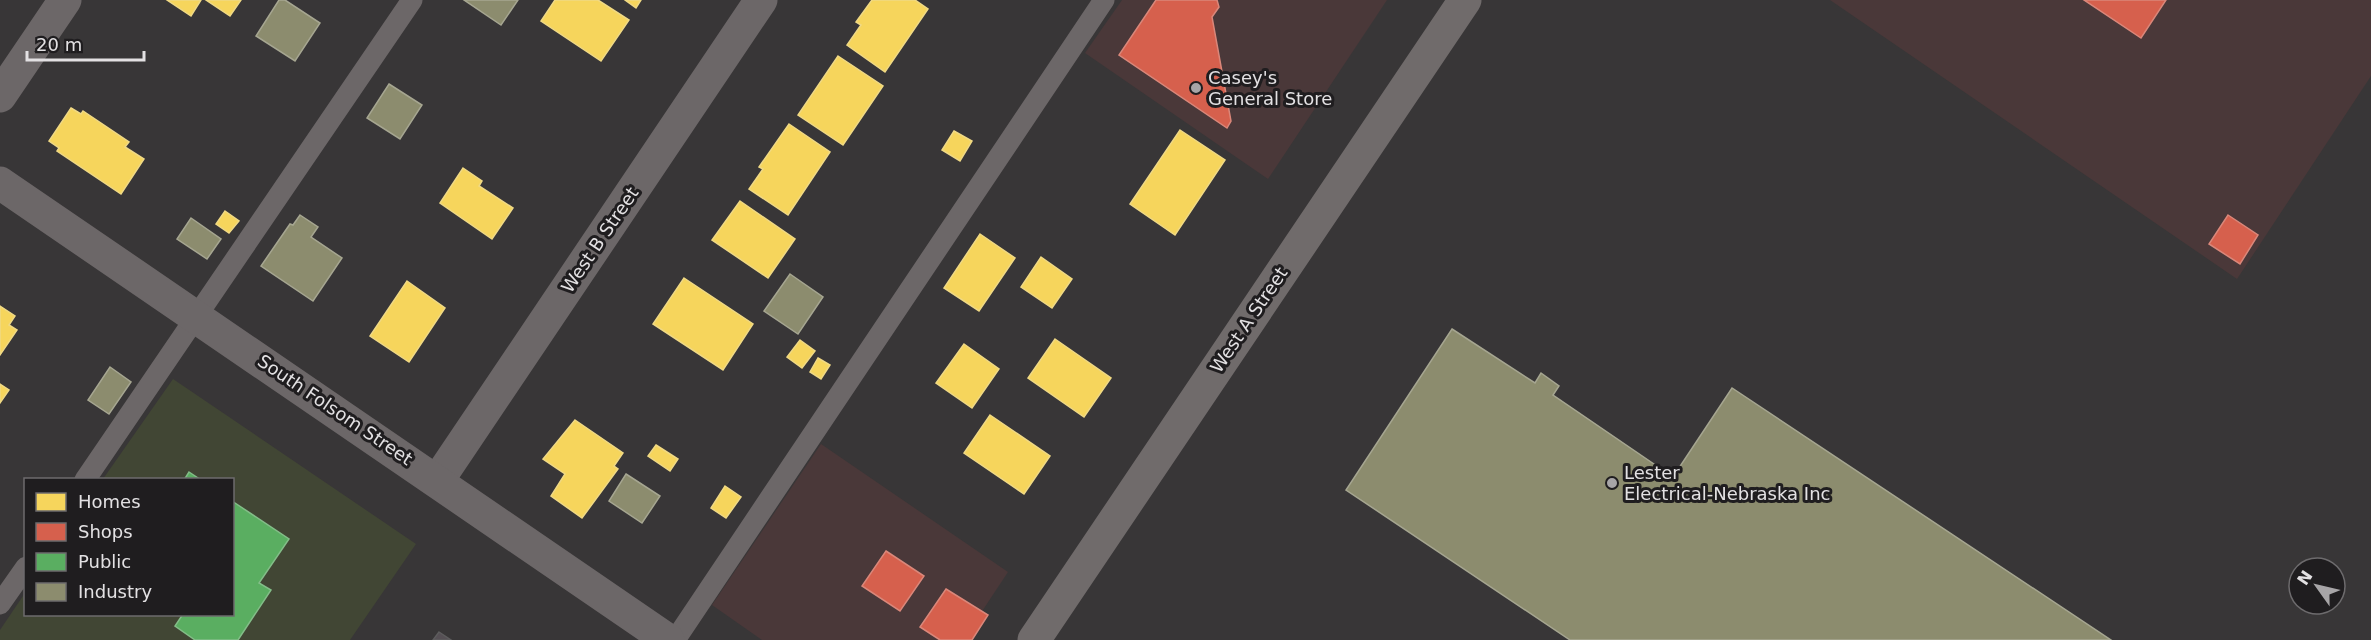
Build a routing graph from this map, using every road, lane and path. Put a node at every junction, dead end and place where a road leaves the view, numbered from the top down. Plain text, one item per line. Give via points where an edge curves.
1 (65, 0) edge
2 (412, 0) edge
3 (761, 0) edge
4 (1104, 0) edge
5 (1465, 0) edge
6 (0, 96) edge
7 (0, 183) edge
8 (197, 317) junction
9 (86, 478) edge
10 (438, 480) junction
11 (24, 570) edge
12 (0, 604) edge
13 (668, 640) edge
14 (675, 640) edge
15 (1034, 640) edge

1 - 6 street
2 - 8 lane
3 - 10 street, West B Street
4 - 14 lane
5 - 15 main road, West A Street
7 - 8 street, South Folsom Street
8 - 9 lane
8 - 10 street, South Folsom Street
10 - 13 street, South Folsom Street
11 - 12 lane

